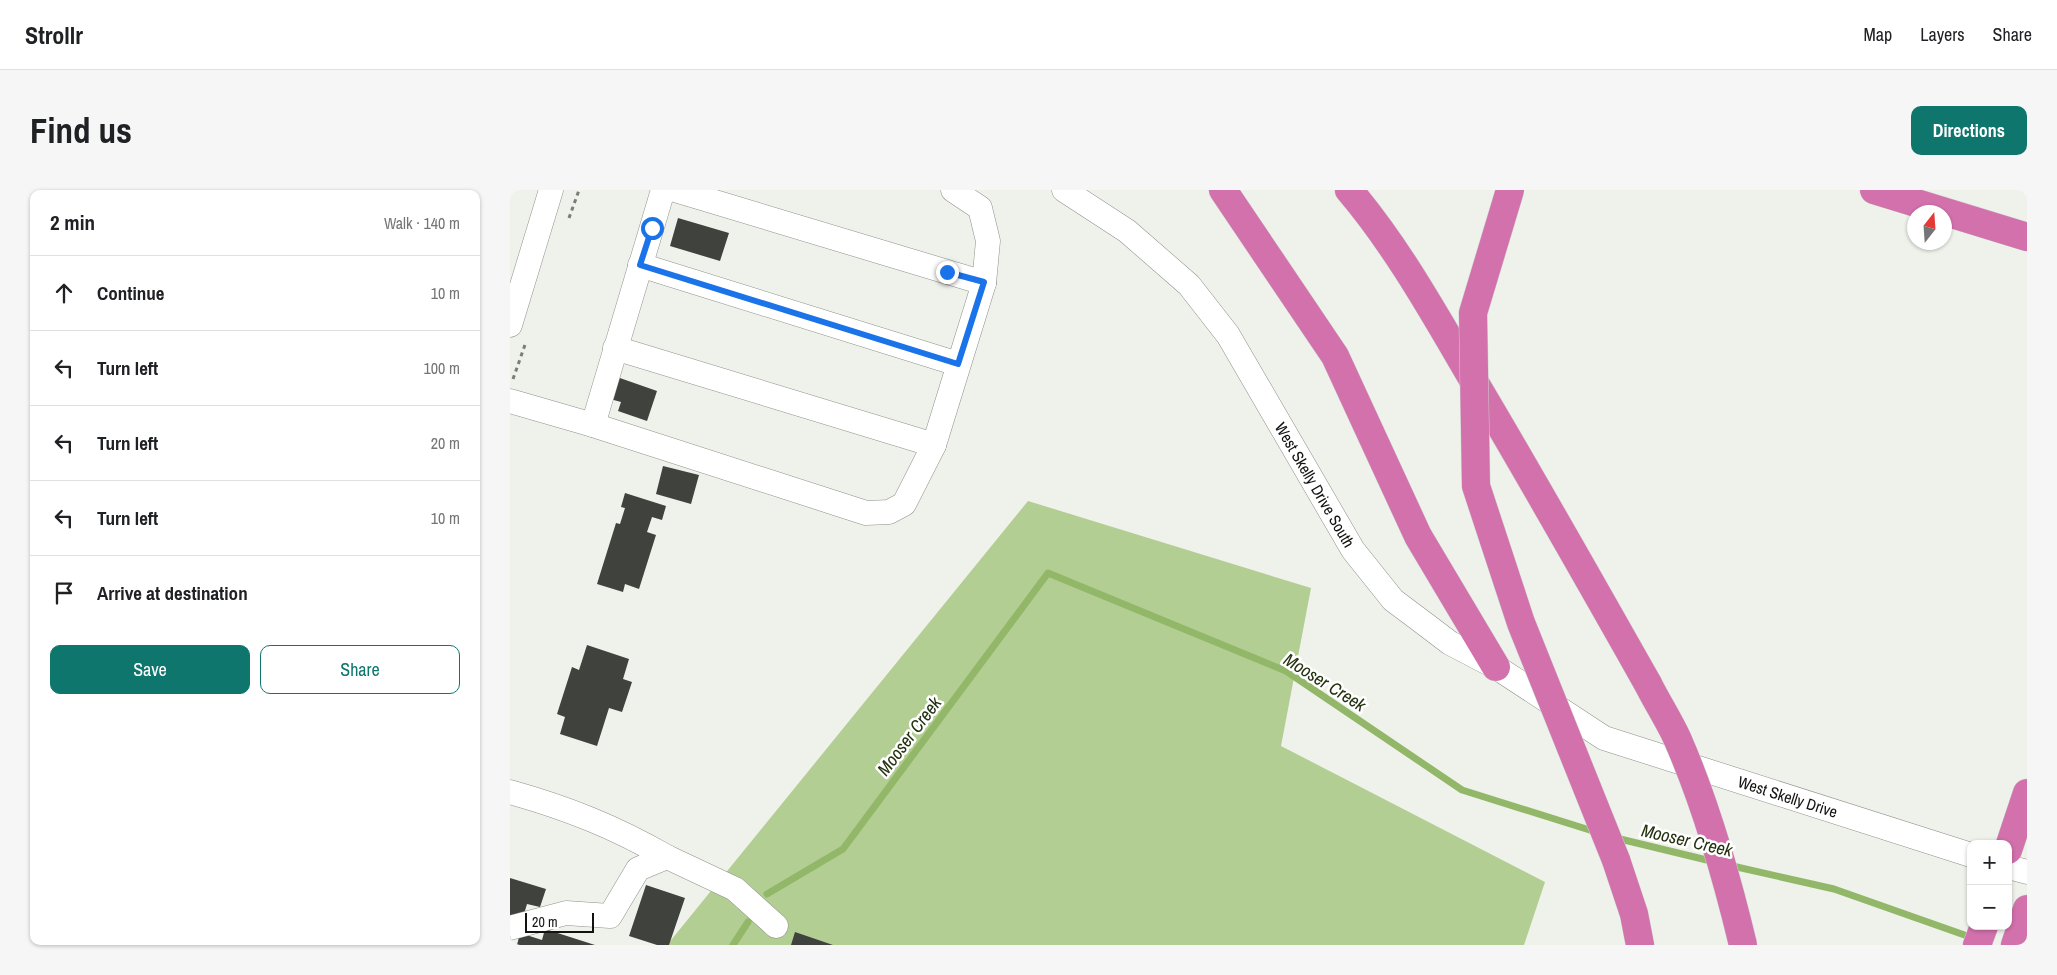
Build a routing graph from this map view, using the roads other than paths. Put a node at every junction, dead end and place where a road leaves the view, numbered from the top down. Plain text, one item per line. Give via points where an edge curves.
1 (551, 190) edge
2 (663, 190) edge
3 (675, 190) edge
4 (953, 190) edge
5 (1064, 190) edge
6 (1350, 190) edge
7 (1510, 190) edge
8 (1874, 190) edge
9 (1229, 198) edge
10 (2027, 238) edge
11 (640, 265) junction
12 (984, 282) junction
13 (510, 325) edge
14 (615, 348) junction
15 (958, 364) junction
16 (510, 401) edge
17 (592, 424) junction
18 (934, 445) junction
19 (1496, 667) junction
20 (1604, 738) joint
21 (510, 792) edge
22 (2027, 793) edge
23 (2011, 840) edge
24 (1967, 854) edge
25 (667, 856) junction
26 (2012, 867) edge
27 (2027, 872) edge
28 (2027, 909) edge
29 (776, 926) dead end
30 (510, 928) edge
31 (1983, 930) edge
32 (1640, 945) edge
33 (1742, 945) edge
34 (1978, 945) edge
35 (2015, 945) edge

1 - 13 street
2 - 11 street
3 - 12 street
4 - 12 street via 980,208 988,240
5 - 19 street, West Skelly Drive South via 1127,231 1188,285 1228,335 1353,550 1393,600 1450,643
6 - 33 highway, bridge via 1409,270 1563,532 1676,736 1705,808
7 - 32 highway, bridge via 1473,313 1476,486 1521,623 1616,860 1634,914
8 - 10 highway
9 - 19 highway via 1334,356 1418,536
11 - 14 street
11 - 15 street
12 - 15 street
14 - 17 street
14 - 18 street
15 - 18 street
16 - 17 street
17 - 18 street via 866,513 889,512 904,504
19 - 20 street, West Skelly Drive South
20 - 24 street, West Skelly Drive
21 - 25 street via 570,810 630,835
22 - 23 highway
25 - 29 street via 735,889
25 - 30 street via 638,869 610,916 566,913
26 - 27 street
28 - 35 highway
31 - 34 highway

